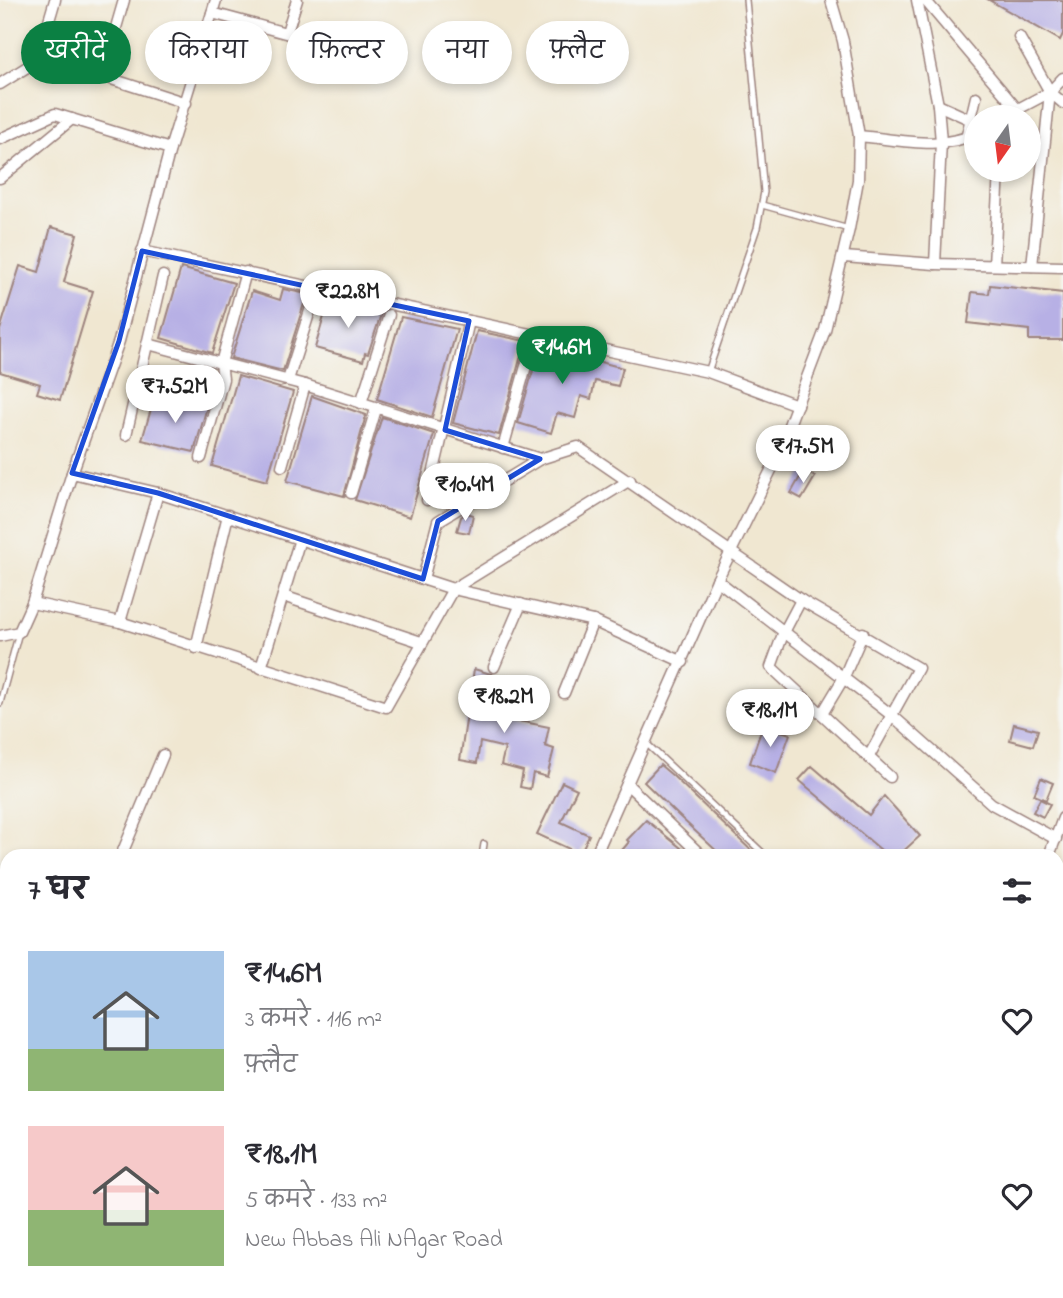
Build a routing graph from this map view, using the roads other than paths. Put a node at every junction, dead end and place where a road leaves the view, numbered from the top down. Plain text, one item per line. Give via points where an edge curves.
1 (55, 0) edge
2 (124, 0) edge
3 (216, 0) edge
4 (297, 0) edge
5 (746, 0) edge
6 (831, 0) edge
7 (917, 0) edge
8 (925, 0) edge
9 (212, 13) junction
10 (49, 21) edge
11 (118, 21) edge
12 (290, 21) edge
13 (286, 32) edge
14 (1019, 37) dead end
15 (21, 69) edge
16 (1063, 78) edge
17 (0, 83) edge
18 (127, 84) edge
19 (1050, 92) junction
20 (976, 97) dead end
21 (186, 103) junction
22 (1063, 103) edge
23 (938, 105) junction
24 (974, 105) edge
25 (1014, 105) edge
26 (1025, 105) edge
27 (964, 116) edge
28 (72, 118) junction
29 (859, 136) junction
30 (0, 139) edge
31 (964, 139) edge
32 (941, 142) junction
33 (170, 149) junction
34 (0, 178) edge
35 (998, 182) edge
36 (762, 205) junction
37 (849, 229) junction
38 (142, 251) junction
39 (844, 257) junction
40 (935, 264) junction
41 (994, 265) junction
42 (1032, 266) junction
43 (1063, 267) edge
44 (246, 272) junction
45 (163, 276) dead end
46 (314, 298) dead end
47 (389, 315) dead end
48 (469, 321) junction
49 (535, 334) junction
50 (148, 344) junction
51 (221, 363) junction
52 (708, 372) junction
53 (288, 380) junction
54 (305, 385) junction
55 (361, 403) junction
56 (797, 405) junction
57 (376, 409) junction
58 (445, 430) junction
59 (126, 435) dead end
60 (503, 448) junction
61 (201, 458) dead end
62 (540, 459) junction
63 (282, 466) dead end
64 (72, 473) junction
65 (630, 480) junction
66 (158, 493) junction
67 (351, 493) dead end
68 (427, 500) dead end
69 (228, 515) junction
70 (300, 539) junction
71 (731, 552) junction
72 (423, 579) junction
73 (717, 580) junction
74 (453, 589) junction
75 (283, 596) junction
76 (802, 600) junction
77 (32, 603) junction
78 (521, 604) junction
79 (593, 621) junction
80 (120, 622) junction
81 (19, 632) junction
82 (863, 633) junction
83 (783, 634) junction
84 (3, 636) edge
85 (421, 642) junction
86 (196, 648) junction
87 (682, 662) junction
88 (494, 667) dead end
89 (261, 668) junction
90 (843, 679) junction
91 (565, 694) dead end
92 (0, 703) edge
93 (822, 714) junction
94 (894, 717) junction
95 (645, 742) junction
96 (163, 755) dead end
97 (869, 756) junction
98 (890, 777) dead end
99 (627, 784) junction
100 (1063, 818) edge
101 (1059, 835) edge
102 (484, 844) dead end
103 (693, 847) edge
104 (124, 849) edge
105 (483, 849) edge
106 (598, 849) edge
107 (759, 849) edge

1 - 10 street
2 - 11 street
3 - 9 street
4 - 12 street
5 - 36 lane
6 - 29 street
7 - 23 street
8 - 25 street
9 - 13 street
9 - 21 street
14 - 19 street
15 - 17 street
16 - 19 street
18 - 21 street
19 - 22 street
19 - 26 street
19 - 42 street
20 - 24 street
21 - 33 street
23 - 27 street
23 - 32 street
28 - 30 street via 55,114
28 - 33 street
28 - 34 street
29 - 32 street
29 - 37 street via 858,180
31 - 32 street
32 - 40 street
33 - 38 street
35 - 41 street
36 - 37 lane
36 - 52 lane
37 - 39 street
38 - 44 street
38 - 64 street via 119,341
39 - 40 street
39 - 56 street via 825,330
40 - 41 street
41 - 42 street
42 - 43 street
44 - 48 street
44 - 51 street
45 - 50 street
46 - 53 street
47 - 55 street
48 - 49 street
48 - 58 street
49 - 52 street
49 - 60 street
50 - 51 street
50 - 59 street
51 - 53 street
51 - 61 street via 223,379
52 - 56 street
53 - 54 street
54 - 55 street
54 - 63 street
55 - 57 street
56 - 71 street
57 - 58 street
57 - 67 street
58 - 60 street
58 - 68 street
60 - 62 street
62 - 65 street via 578,447
62 - 72 street via 438,521
64 - 66 street
64 - 77 street
65 - 71 street
65 - 74 street
66 - 69 street
66 - 80 street
69 - 70 street
69 - 86 street
70 - 72 street
70 - 75 street
71 - 73 street
71 - 76 street
72 - 74 street
73 - 83 street
73 - 87 street
74 - 78 street
74 - 85 street
75 - 85 street
75 - 89 street
76 - 82 street
76 - 83 street
77 - 80 street
77 - 81 street
78 - 79 street
78 - 88 street
79 - 87 street
79 - 91 street
80 - 86 street
81 - 84 street
81 - 92 lane
82 - 90 street
82 - 94 street via 918,668
83 - 90 street
83 - 93 street via 771,667
85 - 89 street via 386,707
86 - 89 street
87 - 95 street
90 - 93 street
90 - 94 street
93 - 97 street
94 - 97 street
94 - 101 street via 992,804
95 - 99 street
95 - 107 lane
96 - 104 street
97 - 98 street
99 - 103 street
99 - 106 street
100 - 101 street
102 - 105 lane

